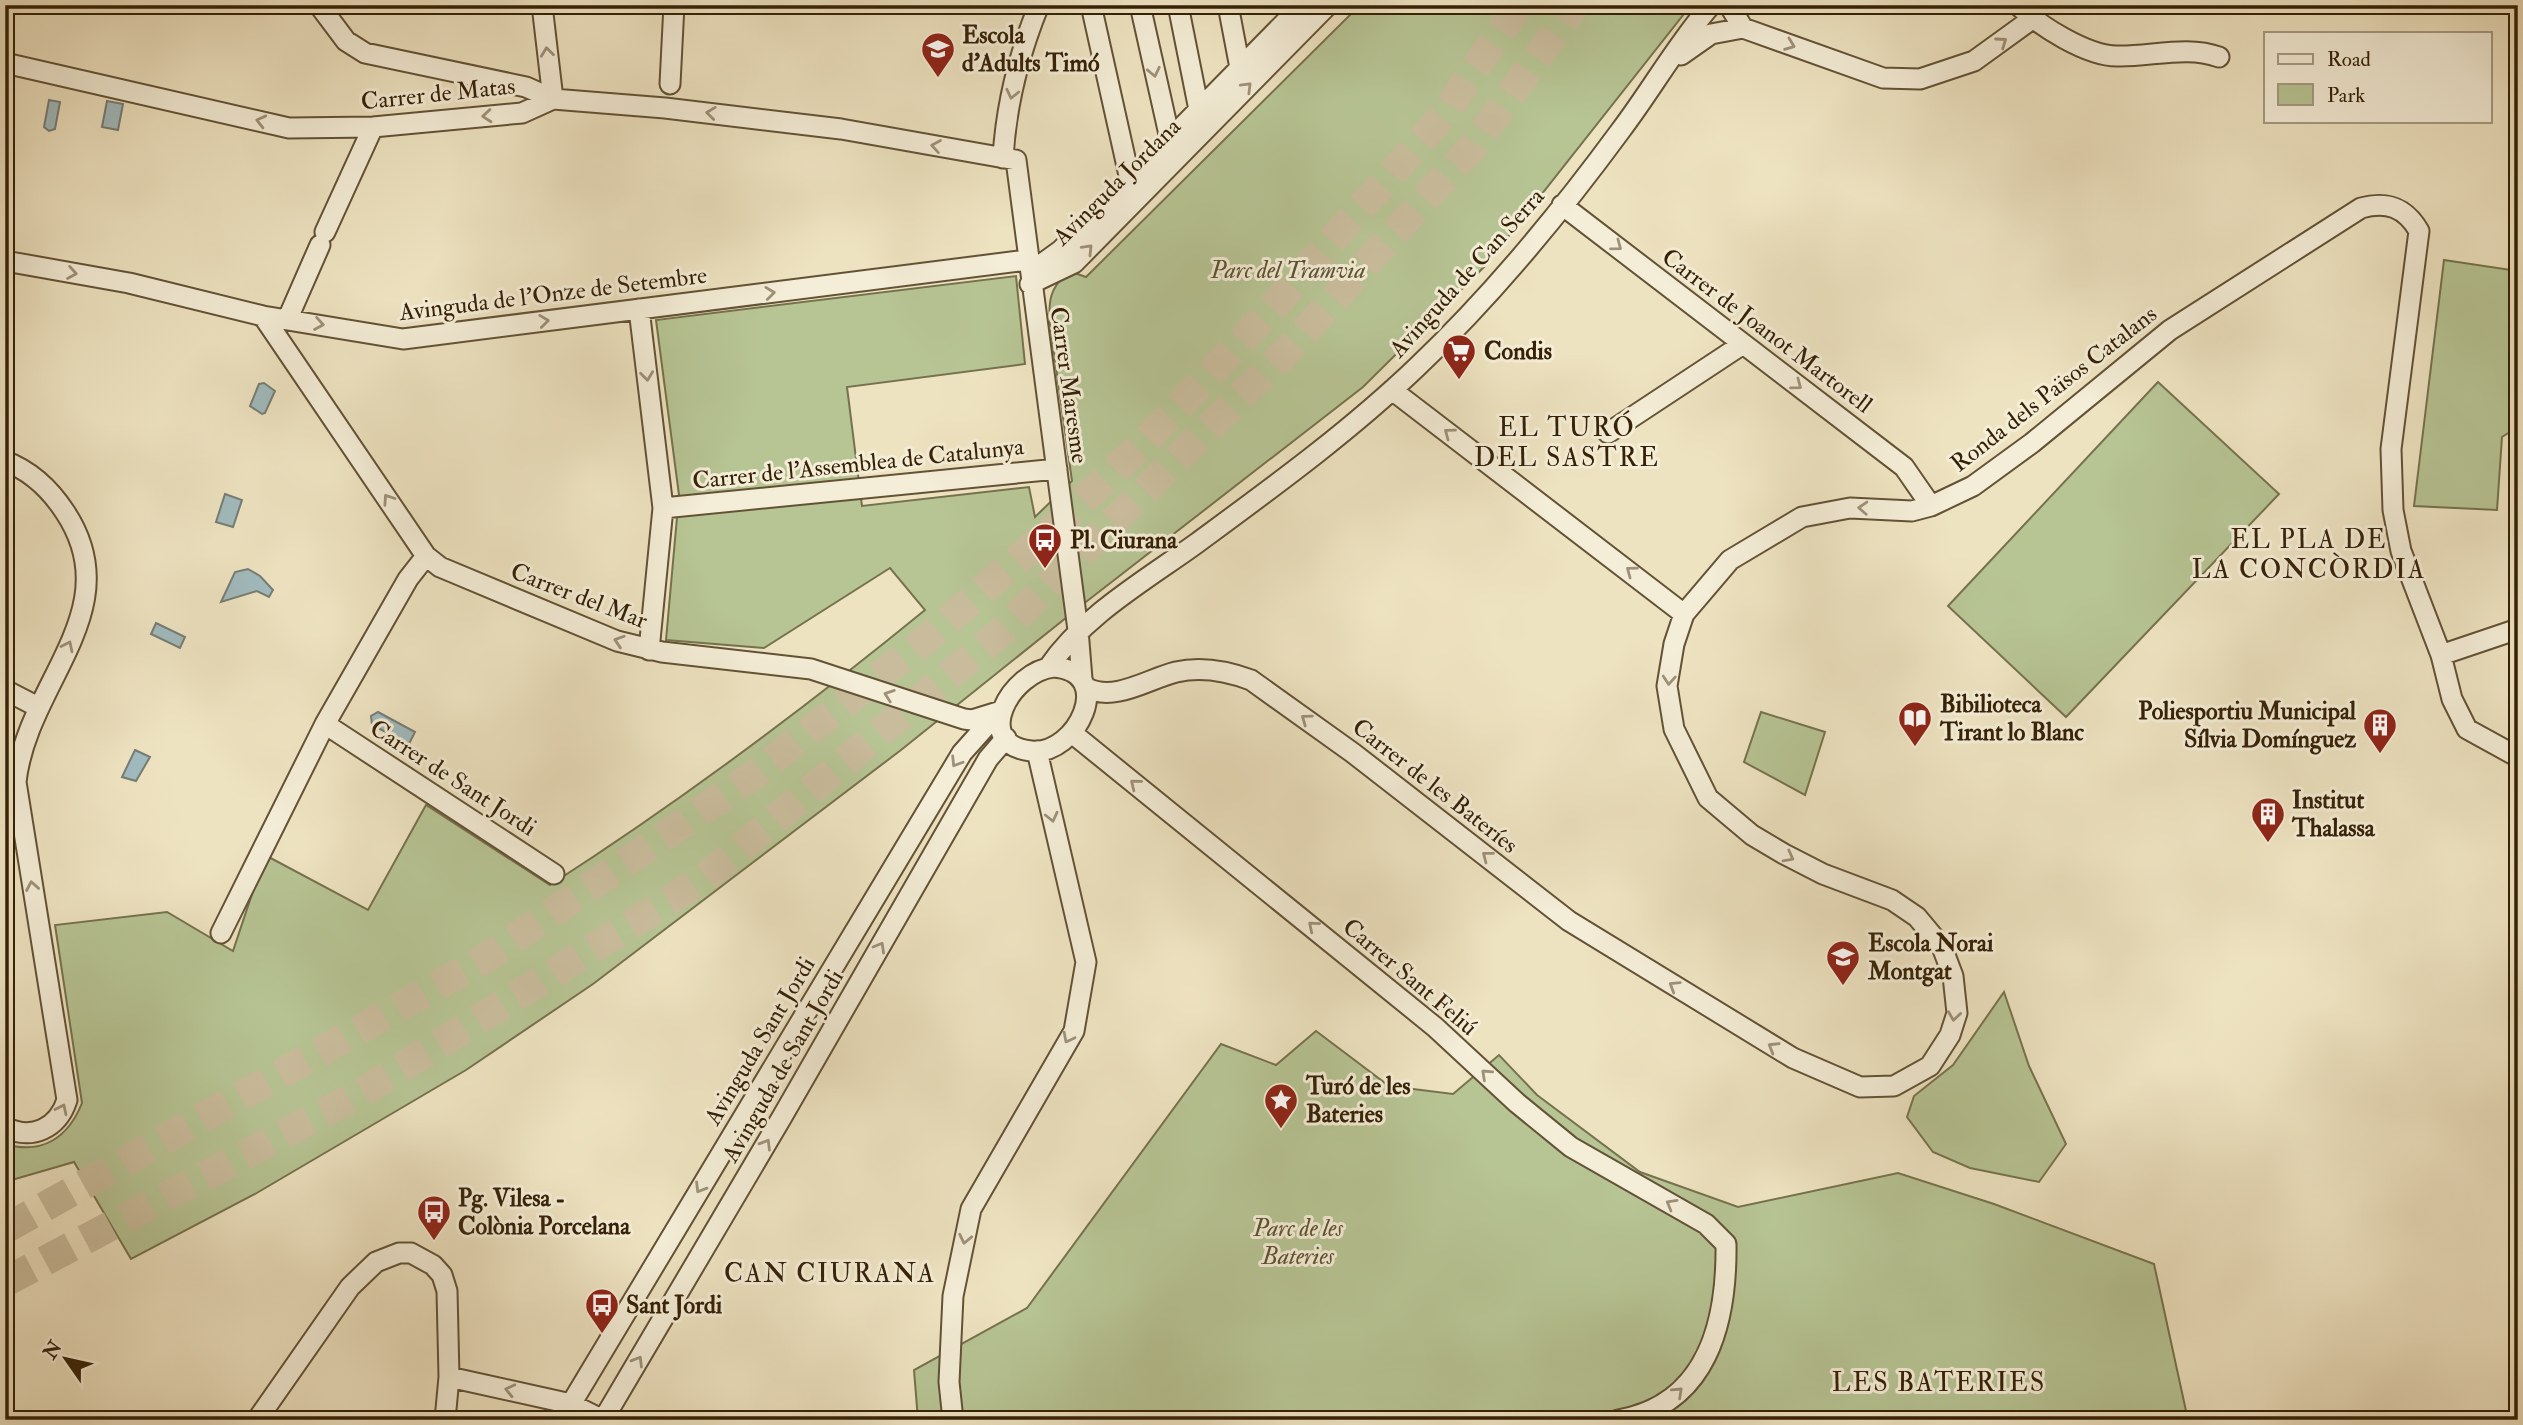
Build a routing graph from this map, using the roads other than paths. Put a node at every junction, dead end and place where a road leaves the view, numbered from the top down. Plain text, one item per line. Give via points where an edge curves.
1 (319, 5) edge
2 (541, 5) edge
3 (674, 5) edge
4 (1038, 5) edge
5 (1091, 5) edge
6 (1140, 5) edge
7 (1178, 5) edge
8 (1228, 5) edge
9 (1302, 5) edge
10 (1328, 5) edge
11 (1711, 5) edge
12 (1729, 5) edge
13 (2025, 12) edge
14 (1282, 14) edge
15 (1743, 28) junction
16 (2218, 57) dead end
17 (5, 63) edge
18 (1240, 68) junction
19 (1664, 70) junction
20 (670, 84) dead end
21 (553, 99) junction
22 (1199, 110) junction
23 (373, 127) junction
24 (1170, 139) junction
25 (1003, 158) junction
26 (1130, 180) junction
27 (1562, 205) junction
28 (1027, 260) junction
29 (5, 261) edge
30 (1030, 284) junction
31 (639, 309) junction
32 (263, 316) junction
33 (288, 318) junction
34 (1743, 344) junction
35 (1392, 390) junction
36 (1608, 433) dead end
37 (5, 461) edge
38 (1057, 469) junction
39 (1931, 506) junction
40 (663, 508) junction
41 (426, 556) junction
42 (1684, 614) junction
43 (2518, 629) edge
44 (1078, 630) junction
45 (649, 650) junction
46 (2441, 654) junction
47 (1048, 668) junction
48 (1084, 684) junction
49 (5, 690) edge
50 (38, 707) junction
51 (1001, 711) junction
52 (325, 724) junction
53 (1072, 733) junction
54 (1006, 738) junction
55 (1037, 751) junction
56 (2518, 757) edge
57 (554, 874) dead end
58 (221, 933) dead end
59 (1732, 1021) joint
60 (5, 1127) edge
61 (449, 1377) junction
62 (571, 1404) junction
63 (257, 1420) edge
64 (444, 1420) edge
65 (603, 1420) edge
66 (953, 1420) edge
67 (1618, 1420) edge

1 - 21 street via 346,41 365,53 526,87
21 -> 2 street
3 - 20 street
4 -> 25 street via 1023,43 1005,125
5 - 26 street
6 -> 24 street
7 - 22 street
8 - 18 street
9 - 14 street, Avinguda Jordana
30 -> 10 street, Avinguda Jordana via 1074,263
11 - 19 street, Avinguda de Can Serra
12 - 15 street
15 -> 13 street via 1883,78 1920,79 1973,61
13 - 16 street via 2063,38 2114,56 2204,51
14 - 18 street, Avinguda Jordana
15 - 19 street via 1711,34
23 -> 17 street, Carrer de Matas via 289,128
18 - 22 street, Avinguda Jordana
19 - 27 street, Avinguda de Can Serra
21 -> 23 street, Carrer de Matas via 522,113
25 -> 21 street, Carrer de Matas via 841,129
22 - 24 street, Avinguda Jordana
23 - 33 street
24 - 26 street, Avinguda Jordana
25 - 28 street, Carrer Maresme via 1016,160
26 - 30 street, Avinguda Jordana via 1043,263
27 -> 34 street, Carrer de Joanot Martorell
27 - 35 street, Avinguda de Can Serra via 1466,318
28 - 30 street, Carrer Maresme
31 -> 28 street, Avinguda de l'Onze de Setembre
29 -> 32 street, Avinguda de l'Onze de Setembre via 129,283
30 - 38 street, Carrer Maresme
33 -> 31 street, Avinguda de l'Onze de Setembre via 403,339
31 -> 40 street
32 - 33 street, Avinguda de l'Onze de Setembre
41 -> 32 street, Carrer del Mar
34 - 36 street
34 -> 39 street, Carrer de Joanot Martorell via 1905,467
42 -> 35 street
35 - 44 street, Avinguda de Can Serra via 1269,490
50 -> 37 street via 84,615 89,577 81,536 52,492
38 - 40 street, Carrer de l'Assemblea de Catalunya
38 - 44 street, Carrer Maresme
39 -> 42 street, Ronda dels Països Catalans via 1912,511 1850,508 1802,517 1730,560
39 - 46 street, Ronda dels Països Catalans via 1973,486 2022,451 2170,330 2361,208 2388,205 2411,218 2419,231 2391,449 2393,510 2402,551
40 - 45 street
45 -> 41 street, Carrer del Mar via 440,567
41 - 52 street via 408,579
42 -> 59 street, Ronda dels Països Catalans via 1667,686 1674,729 1708,798 1752,835 1784,854 1892,900 1917,917 1942,947 1953,976 1956,1013 1950,1035 1930,1066 1894,1086 1860,1087 1793,1058
43 - 46 street
44 - 47 street
44 - 48 street, Carrer Maresme
51 -> 45 street, Carrer del Mar via 964,719 811,669
46 - 56 street via 2452,699 2467,729
47 - 48 street via 1068,670
47 - 51 street via 1021,683
48 - 53 street via 1084,712
59 -> 48 street, Carrer de les Bateríes via 1569,922 1373,768 1251,680 1232,673 1192,670 1106,694
49 - 50 street
60 -> 50 street via 29,1133 46,1128 60,1116 67,1100 16,782 21,749
51 - 54 street via 999,722
51 -> 62 street, Avinguda Sant Jordi via 962,753
52 - 57 street, Carrer de Sant Jordi
52 - 58 street
53 - 55 street
67 -> 53 street, Carrer Sant Feliú via 1642,1416 1681,1394 1715,1341 1726,1282 1726,1244 1706,1224 1571,1147 1435,1027
54 - 55 street
65 -> 54 street, Avinguda de Sant Jordi via 988,760
55 -> 66 street via 1086,962 1074,1031 971,1209 953,1296 949,1382
62 -> 61 street
61 - 63 street via 447,1291 442,1275 422,1257 399,1253 376,1262 351,1287
61 - 64 street
62 - 65 street

